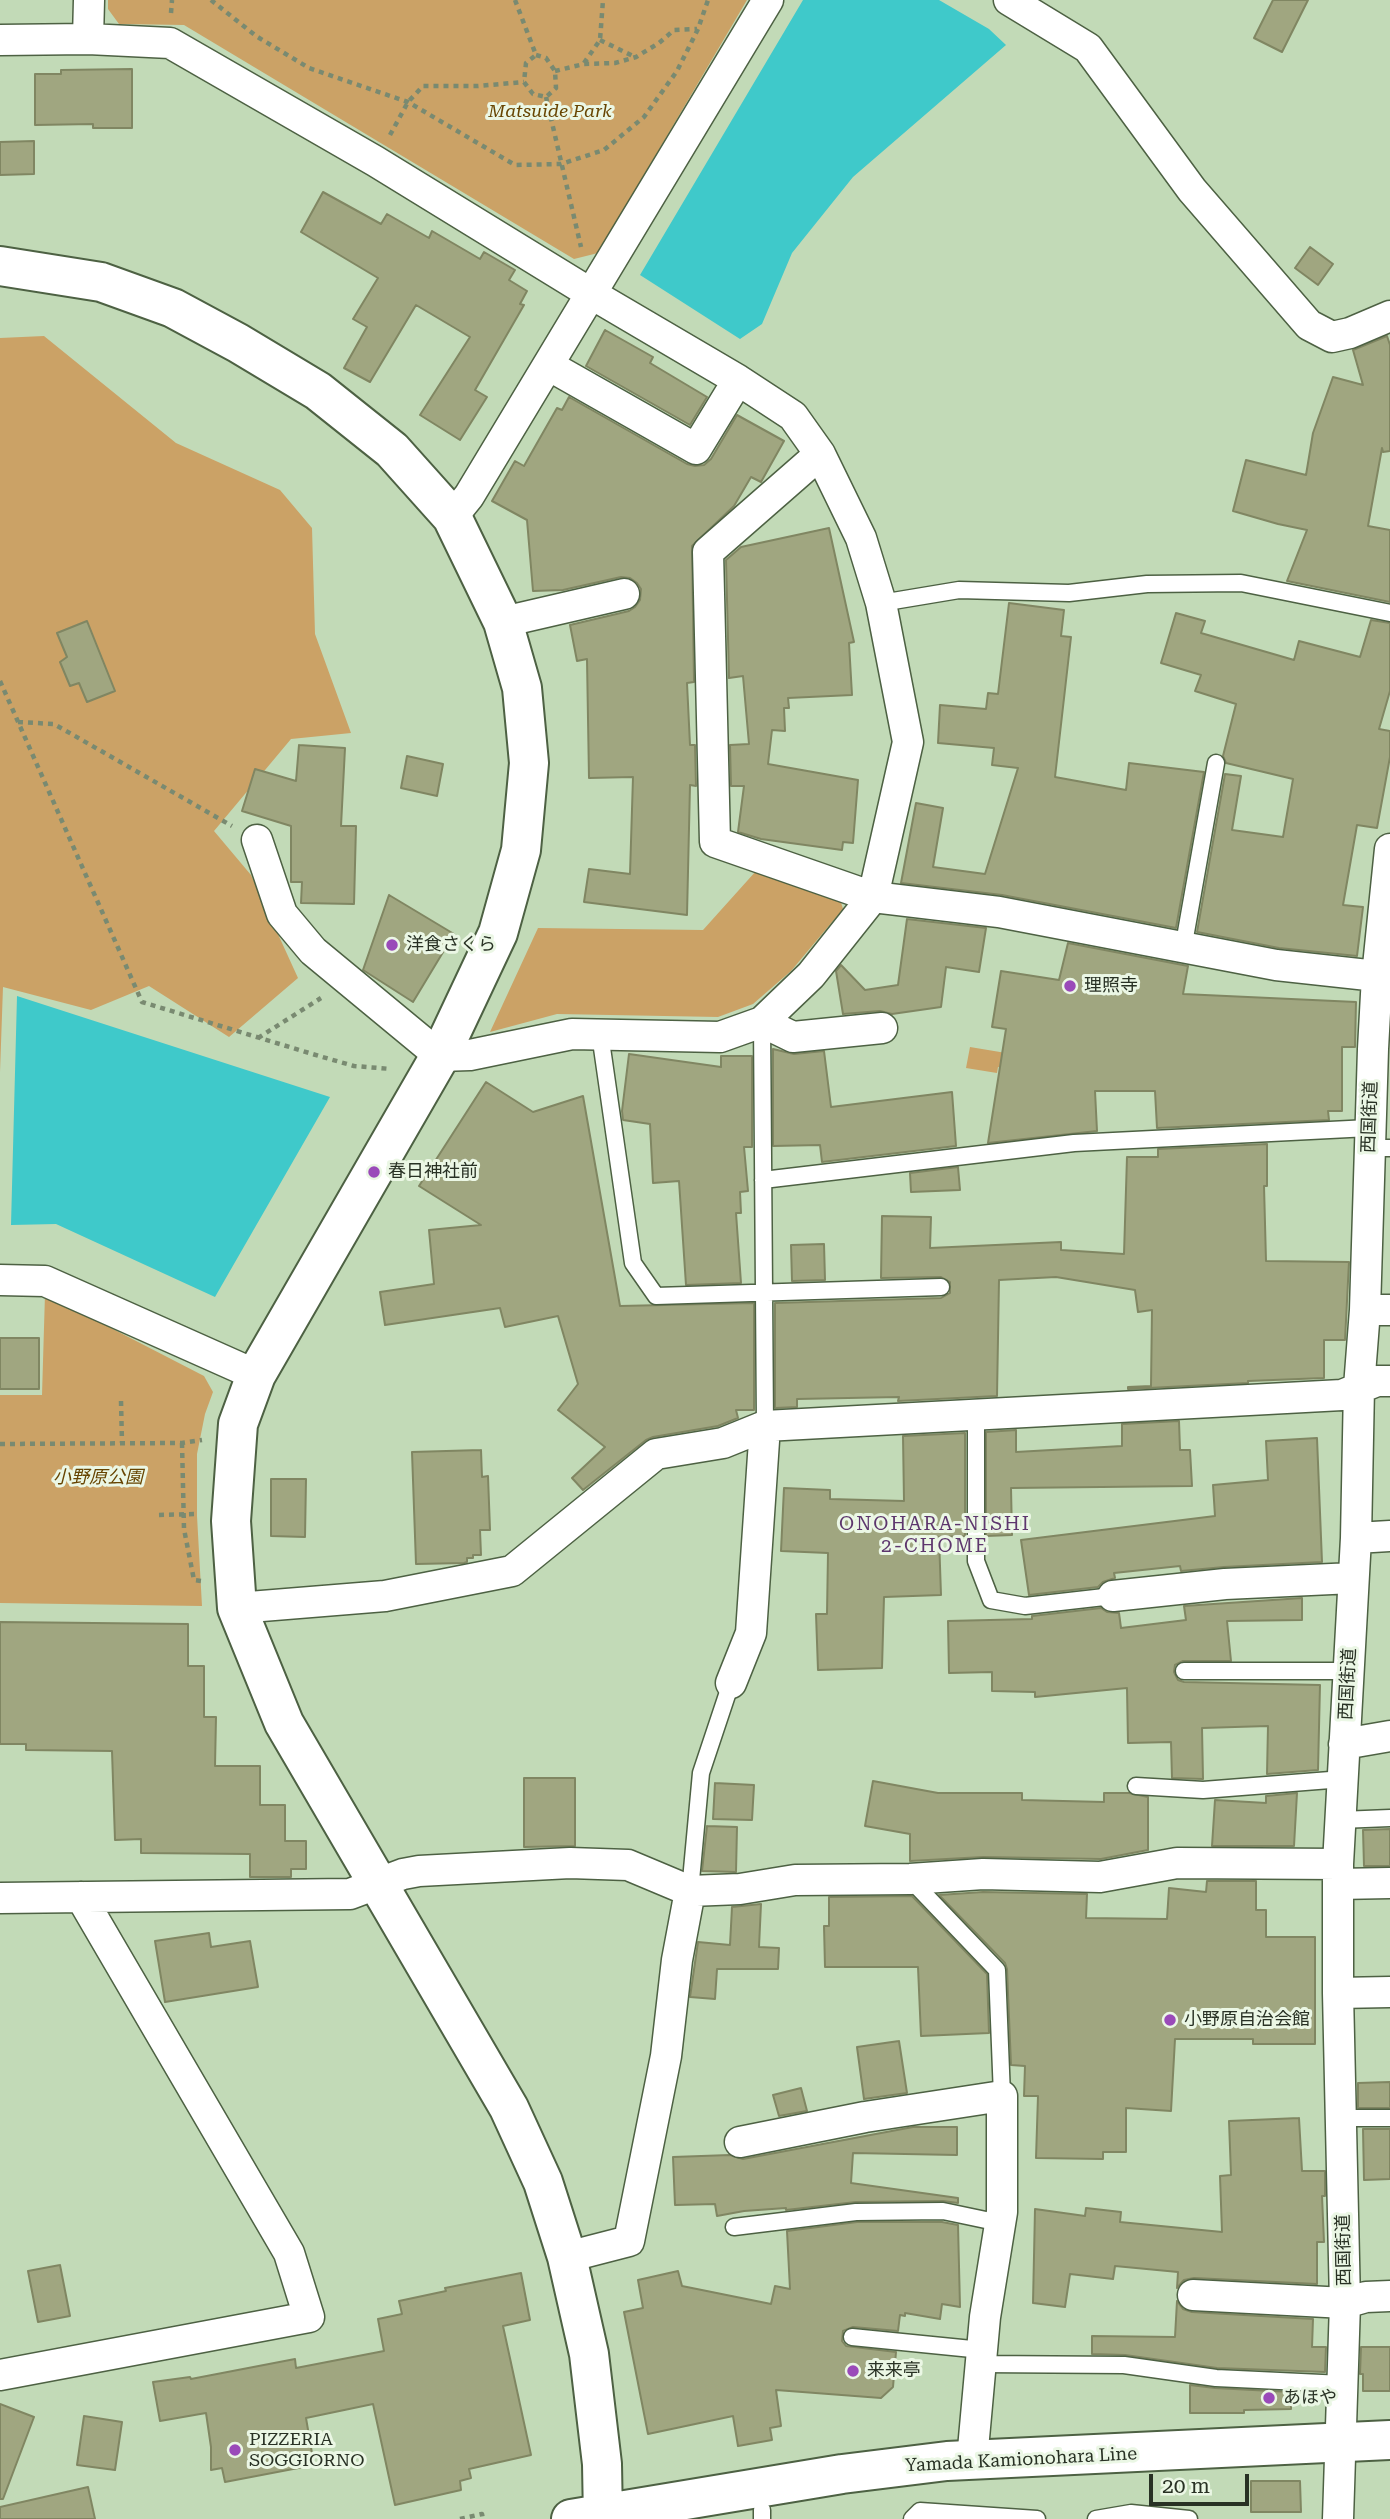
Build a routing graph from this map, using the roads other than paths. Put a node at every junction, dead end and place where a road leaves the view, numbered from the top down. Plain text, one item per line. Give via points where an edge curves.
1 (89, 0) edge
2 (768, 0) edge
3 (1009, 0) edge
4 (0, 40) edge
5 (88, 40) junction
6 (0, 266) edge
7 (590, 293) junction
8 (1390, 316) edge
9 (548, 365) junction
10 (738, 380) junction
11 (820, 454) junction
12 (452, 517) junction
13 (624, 594) dead end
14 (881, 603) junction
15 (1390, 613) edge
16 (503, 622) junction
17 (1216, 763) dead end
18 (257, 840) road end
19 (1390, 849) edge
20 (873, 897) junction
21 (1183, 949) junction
22 (1377, 976) junction
23 (762, 1022) junction
24 (882, 1028) dead end
25 (600, 1034) junction
26 (1382, 1050) edge
27 (440, 1056) junction
28 (1376, 1141) edge
29 (763, 1180) junction
30 (0, 1280) edge
31 (941, 1287) dead end
32 (764, 1291) junction
33 (1378, 1310) edge
34 (256, 1375) junction
35 (1390, 1381) edge
36 (1359, 1387) junction
37 (976, 1415) junction
38 (765, 1426) junction
39 (1390, 1536) edge
40 (1356, 1538) junction
41 (1353, 1578) junction
42 (1113, 1597) joint
43 (237, 1608) junction
44 (1184, 1671) dead end
45 (1348, 1671) junction
46 (731, 1683) joint
47 (1390, 1736) edge
48 (1344, 1744) junction
49 (1343, 1779) junction
50 (1136, 1786) dead end
51 (1390, 1818) edge
52 (1340, 1820) junction
53 (1338, 1874) junction
54 (910, 1879) junction
55 (378, 1883) junction
56 (1390, 1883) edge
57 (690, 1891) junction
58 (81, 1897) junction
59 (0, 1898) edge
60 (1390, 1992) edge
61 (1338, 1993) junction
62 (1002, 2096) junction
63 (1390, 2118) edge
64 (1340, 2119) junction
65 (740, 2142) dead end
66 (1000, 2223) junction
67 (734, 2227) dead end
68 (567, 2257) junction
69 (1193, 2295) dead end
70 (1390, 2296) edge
71 (1345, 2303) junction
72 (852, 2337) dead end
73 (982, 2357) junction
74 (0, 2375) edge
75 (1343, 2384) junction
76 (1390, 2440) edge
77 (1340, 2441) junction
78 (972, 2460) junction
79 (592, 2517) edge
80 (912, 2519) edge
81 (1037, 2519) edge
82 (1096, 2519) edge
83 (1189, 2519) edge
84 (1338, 2519) edge

1 - 5 street
2 - 7 street
3 - 8 street via 1088,48 1192,190 1309,325 1332,337
4 - 5 street
5 - 7 street via 170,43 376,161
6 - 12 street via 101,282 173,308 238,343 318,391 392,450
7 - 9 street
7 - 10 street
9 - 10 street via 696,449
9 - 12 street
10 - 11 street via 793,416
11 - 14 street via 861,538
11 - 20 street via 708,552 715,842
12 - 16 street
13 - 16 street
14 - 15 lane via 959,590 1069,593 1147,584 1241,583
14 - 20 street via 908,742
16 - 27 street via 522,688 529,763 521,850 498,933
17 - 21 lane
18 - 27 street via 282,914 313,951
19 - 22 street, 西国街道
20 - 21 street via 999,912
20 - 23 street via 811,975
21 - 22 street
22 - 26 street, 西国街道
23 - 24 street via 793,1037
23 - 25 street via 720,1037
23 - 29 lane
25 - 27 street via 572,1034 470,1055
25 - 32 lane via 633,1263 656,1296
26 - 28 street, 西国街道
27 - 34 street
28 - 29 lane via 1074,1143
28 - 33 street, 西国街道
29 - 32 lane
30 - 34 street via 45,1281
31 - 32 lane
32 - 38 lane
33 - 36 street, 西国街道
34 - 43 street via 239,1424 231,1521
35 - 36 street
36 - 37 street via 1342,1395
36 - 40 street, 西国街道
37 - 38 street
37 - 42 lane via 976,1561 991,1600 1025,1606
38 - 43 street via 723,1443 656,1454 512,1571 385,1597
38 - 46 street via 751,1633
39 - 40 street
40 - 41 street, 西国街道
41 - 42 street via 1225,1584
41 - 45 street, 西国街道
43 - 55 street via 284,1723
44 - 45 lane
45 - 48 street, 西国街道
46 - 57 lane via 701,1773
47 - 48 street
48 - 49 street, 西国街道
49 - 50 lane via 1203,1790
49 - 52 street, 西国街道
51 - 52 lane
52 - 53 street, 西国街道
53 - 54 street via 1177,1863 1100,1877 983,1874
53 - 56 street
53 - 61 street, 西国街道
54 - 57 street via 795,1880
54 - 62 lane via 997,1970
55 - 57 street via 419,1871 570,1863 628,1866
55 - 58 street via 350,1894
55 - 68 street via 509,2108 543,2182
57 - 68 street via 666,2056 629,2241
58 - 59 street
58 - 74 street via 289,2253 309,2317
60 - 61 street
61 - 64 street, 西国街道
62 - 65 street
62 - 66 street
63 - 64 lane
64 - 71 street, 西国街道
66 - 67 lane via 943,2211 856,2212
66 - 73 street
68 - 79 street via 589,2354 601,2464
69 - 71 street
70 - 71 street
71 - 75 street, 西国街道
72 - 73 lane
73 - 75 lane
73 - 78 street
75 - 77 street, 西国街道
76 - 77 street, Yamada Kamionohara Line
77 - 78 street, Yamada Kamionohara Line
77 - 84 street, 西国街道
78 - 79 street, Yamada Kamionohara Line via 842,2474
80 - 81 lane via 920,2511
82 - 83 lane via 1131,2513

